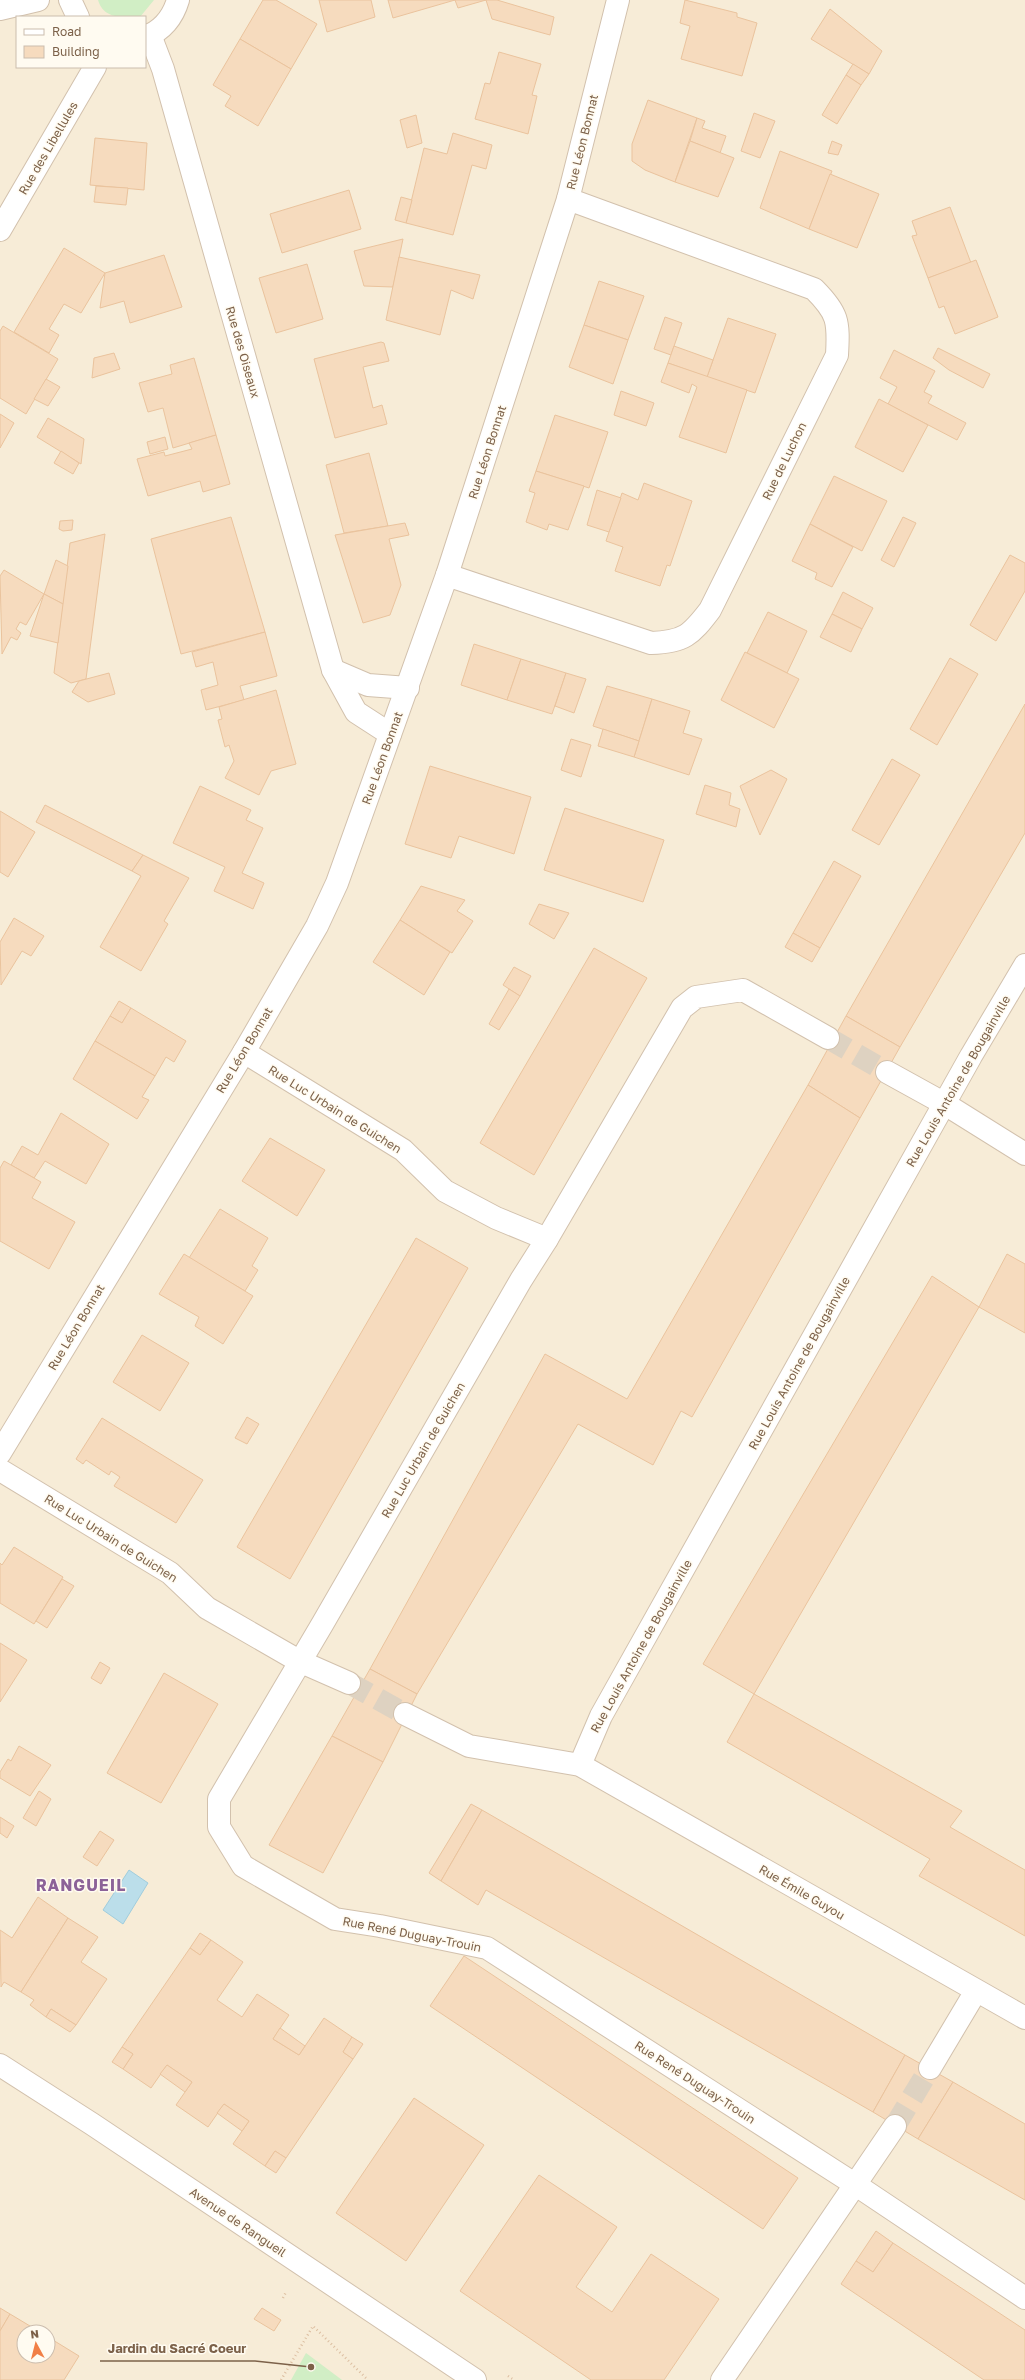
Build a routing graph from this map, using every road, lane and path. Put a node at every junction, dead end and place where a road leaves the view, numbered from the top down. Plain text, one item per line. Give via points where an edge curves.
1 (38, 0) edge
2 (70, 0) edge
3 (178, 0) edge
4 (618, 0) edge
5 (0, 9) edge
6 (78, 16) edge
7 (148, 36) edge
8 (94, 68) edge
9 (568, 199) junction
10 (0, 230) edge
11 (447, 575) junction
12 (333, 670) junction
13 (408, 688) junction
14 (390, 734) junction
15 (1025, 965) edge
16 (828, 1038) tunnel mouth
17 (244, 1052) junction
18 (888, 1072) tunnel mouth
19 (945, 1104) junction
20 (1025, 1154) edge
21 (547, 1239) junction
22 (0, 1453) edge
23 (0, 1470) edge
24 (299, 1661) junction
25 (349, 1683) tunnel mouth
26 (405, 1714) tunnel mouth
27 (580, 1765) junction
28 (976, 1991) junction
29 (1025, 2018) edge
30 (0, 2065) edge
31 (930, 2068) tunnel mouth
32 (895, 2126) tunnel mouth
33 (856, 2186) junction
34 (1025, 2298) edge
35 (281, 2380) edge
36 (368, 2380) edge
37 (475, 2380) edge
38 (722, 2380) edge

1 - 5 street
2 - 6 street
3 - 7 street via 168,21
4 - 9 street, Rue Léon Bonnat
7 - 12 street, Rue des Oiseaux via 163,69
8 - 10 street, Rue des Libellules
9 - 11 street, Rue Léon Bonnat
9 - 11 street, Rue de Luchon via 814,288 832,306 838,330 837,355 710,610 694,631 672,642 651,643
11 - 13 street, Rue Léon Bonnat
12 - 13 street via 368,685
12 - 14 street, Rue des Oiseaux via 356,712
13 - 14 street, Rue Léon Bonnat
14 - 17 street, Rue Léon Bonnat via 337,884 317,926
15 - 19 street, Rue Louis Antoine de Bougainville
16 - 21 street, Rue Luc Urbain de Guichen via 743,990 696,997 682,1008
17 - 21 street, Rue Luc Urbain de Guichen via 403,1150 445,1191 496,1218
17 - 22 street, Rue Léon Bonnat
18 - 19 street
19 - 20 street
19 - 27 street, Rue Louis Antoine de Bougainville via 601,1716
21 - 24 street, Rue Luc Urbain de Guichen via 520,1280 327,1617
23 - 24 street, Rue Luc Urbain de Guichen via 170,1573 207,1608
24 - 25 street, Rue Luc Urbain de Guichen
24 - 33 street, Rue René Duguay-Trouin via 219,1799 220,1827 243,1866 335,1920 380,1926 487,1948
26 - 27 street via 469,1746
27 - 28 street, Rue Émile Guyou
28 - 29 street, Rue Émile Guyou
28 - 31 street
30 - 37 street, Avenue de Rangueil
32 - 33 street
33 - 34 street, Rue René Duguay-Trouin
33 - 38 street
35 - 36 path via 312,2326

